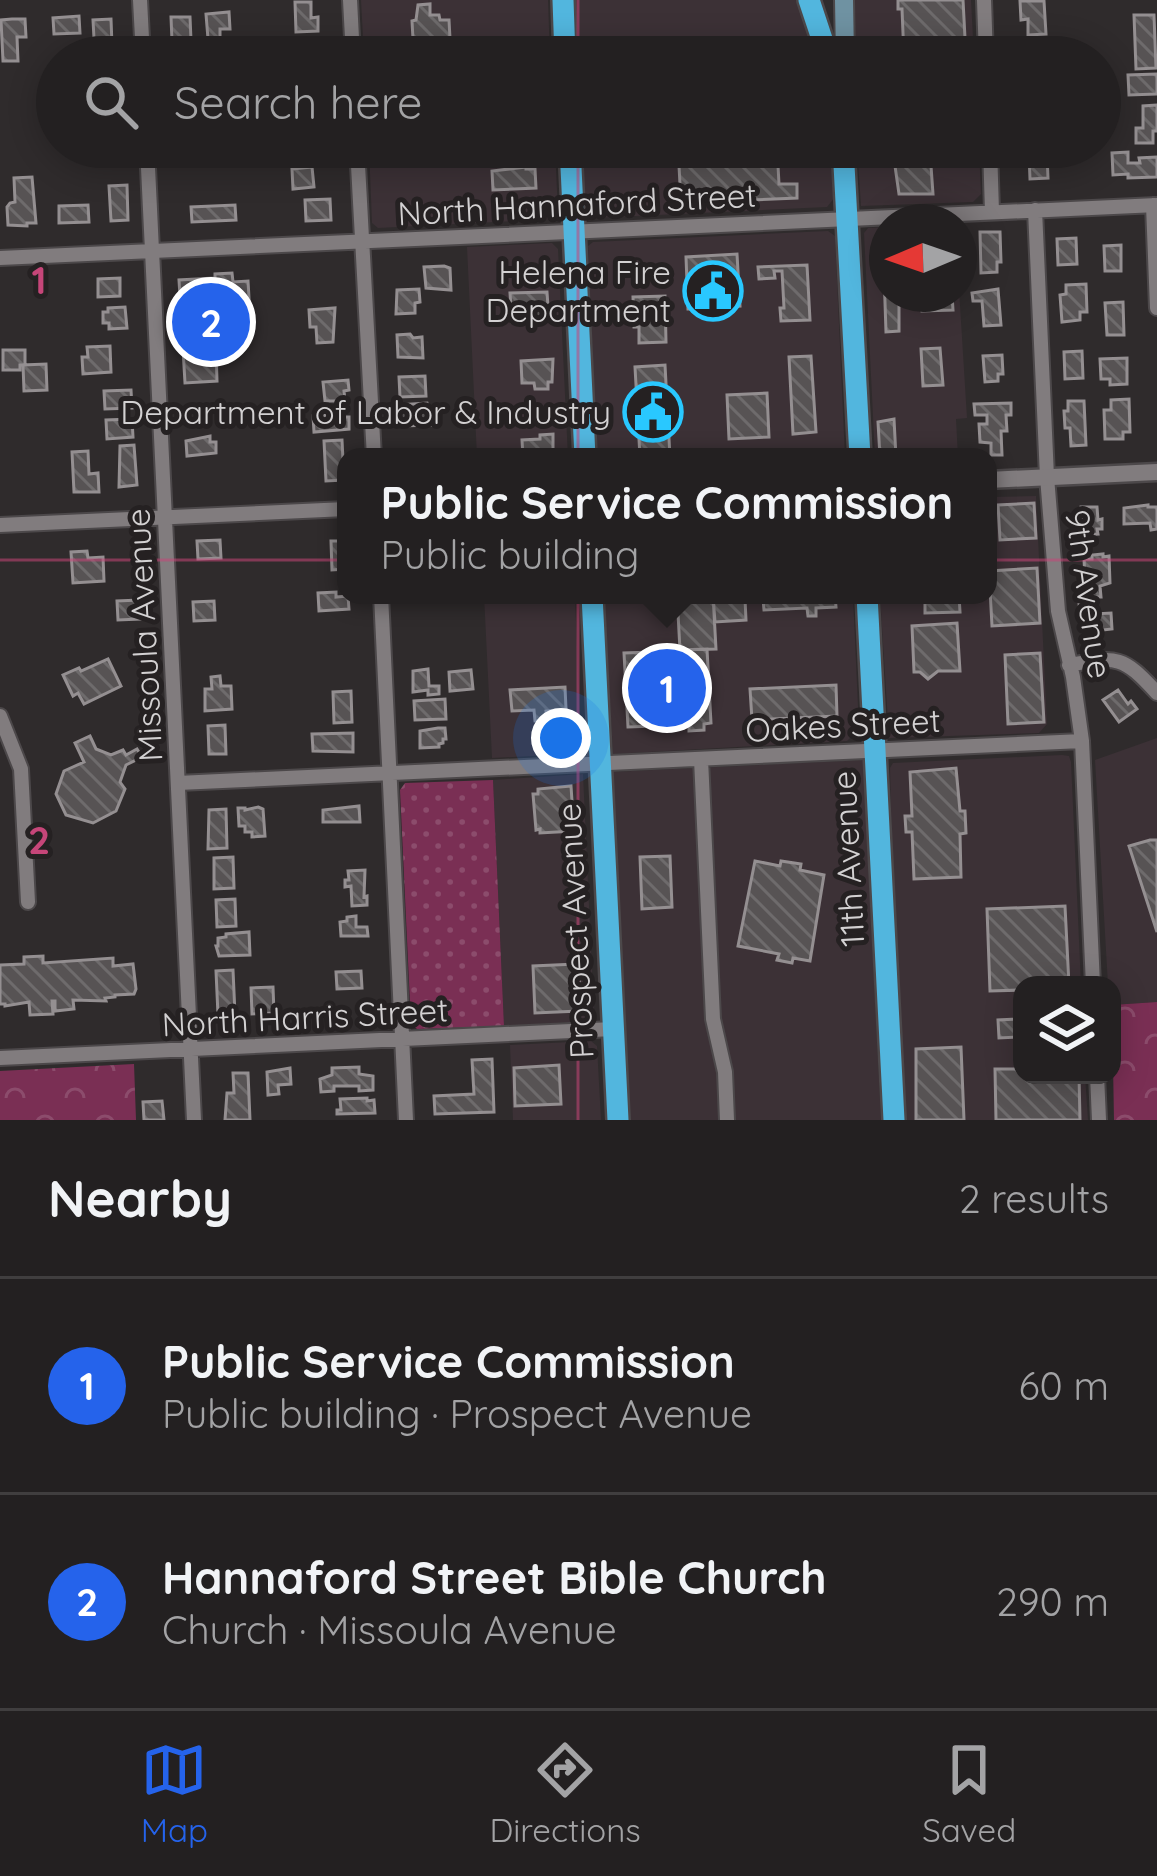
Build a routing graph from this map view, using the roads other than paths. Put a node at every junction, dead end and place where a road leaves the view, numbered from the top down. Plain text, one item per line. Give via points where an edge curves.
1 (140, 0) edge
2 (350, 0) edge
3 (562, 0) edge
4 (809, 0) edge
5 (844, 0) edge
6 (984, 0) edge
7 (142, 36) edge
8 (352, 36) edge
9 (564, 36) edge
10 (821, 36) edge
11 (845, 36) edge
12 (985, 36) edge
13 (148, 168) edge
14 (358, 168) edge
15 (571, 168) edge
16 (845, 168) edge
17 (991, 168) edge
18 (1155, 205) edge
19 (1035, 210) junction
20 (992, 212) junction
21 (848, 219) junction
22 (574, 232) junction
23 (362, 242) junction
24 (152, 251) junction
25 (0, 258) edge
26 (1157, 308) edge
27 (373, 448) edge
28 (585, 448) edge
29 (860, 448) edge
30 (1157, 472) edge
31 (1047, 477) junction
32 (997, 480) edge
33 (337, 508) edge
34 (166, 517) junction
35 (0, 525) edge
36 (381, 604) edge
37 (592, 604) edge
38 (867, 604) edge
39 (1070, 664) junction
40 (1157, 692) edge
41 (0, 716) edge
42 (1082, 741) junction
43 (875, 751) junction
44 (701, 759) junction
45 (600, 763) junction
46 (390, 773) junction
47 (178, 783) junction
48 (28, 902) dead end
49 (1093, 976) edge
50 (613, 1029) junction
51 (402, 1039) junction
52 (190, 1049) junction
53 (0, 1058) edge
54 (1097, 1084) edge
55 (194, 1120) edge
56 (406, 1120) edge
57 (618, 1120) edge
58 (727, 1120) edge
59 (894, 1120) edge
60 (1099, 1120) edge

1 - 7 street
2 - 8 street
3 - 9 highway
4 - 10 highway
5 - 11 main road
6 - 12 street
13 - 24 street, Missoula Avenue
14 - 23 street
15 - 22 highway
16 - 21 highway
17 - 20 street
18 - 19 street, North Hannaford Street
18 - 26 street
19 - 20 street, North Hannaford Street
19 - 31 street, 9th Avenue
20 - 21 street, North Hannaford Street
21 - 22 street, North Hannaford Street
21 - 29 highway
22 - 23 street, North Hannaford Street
22 - 28 highway
23 - 24 street, North Hannaford Street
23 - 27 street
24 - 25 street, North Hannaford Street
24 - 34 street, Missoula Avenue
30 - 31 street
31 - 32 street
31 - 39 street, 9th Avenue
33 - 34 street
34 - 35 street
34 - 47 street, Missoula Avenue
36 - 46 street
37 - 45 highway, Prospect Avenue
38 - 43 highway, 11th Avenue
39 - 40 street via 1124,662
39 - 42 street, 9th Avenue
41 - 48 street via 21,769
42 - 43 street, Oakes Street
42 - 49 street, 9th Avenue
43 - 44 street, Oakes Street
43 - 59 highway, 11th Avenue
44 - 45 street, Oakes Street
44 - 58 street via 713,1019
45 - 46 street, Oakes Street
45 - 50 highway, Prospect Avenue
46 - 47 street, Oakes Street
46 - 51 street
47 - 52 street, Missoula Avenue
50 - 51 street, North Harris Street
50 - 57 highway, Prospect Avenue
51 - 52 street, North Harris Street
51 - 56 street
52 - 53 street, North Harris Street
52 - 55 street, Missoula Avenue
54 - 60 street

